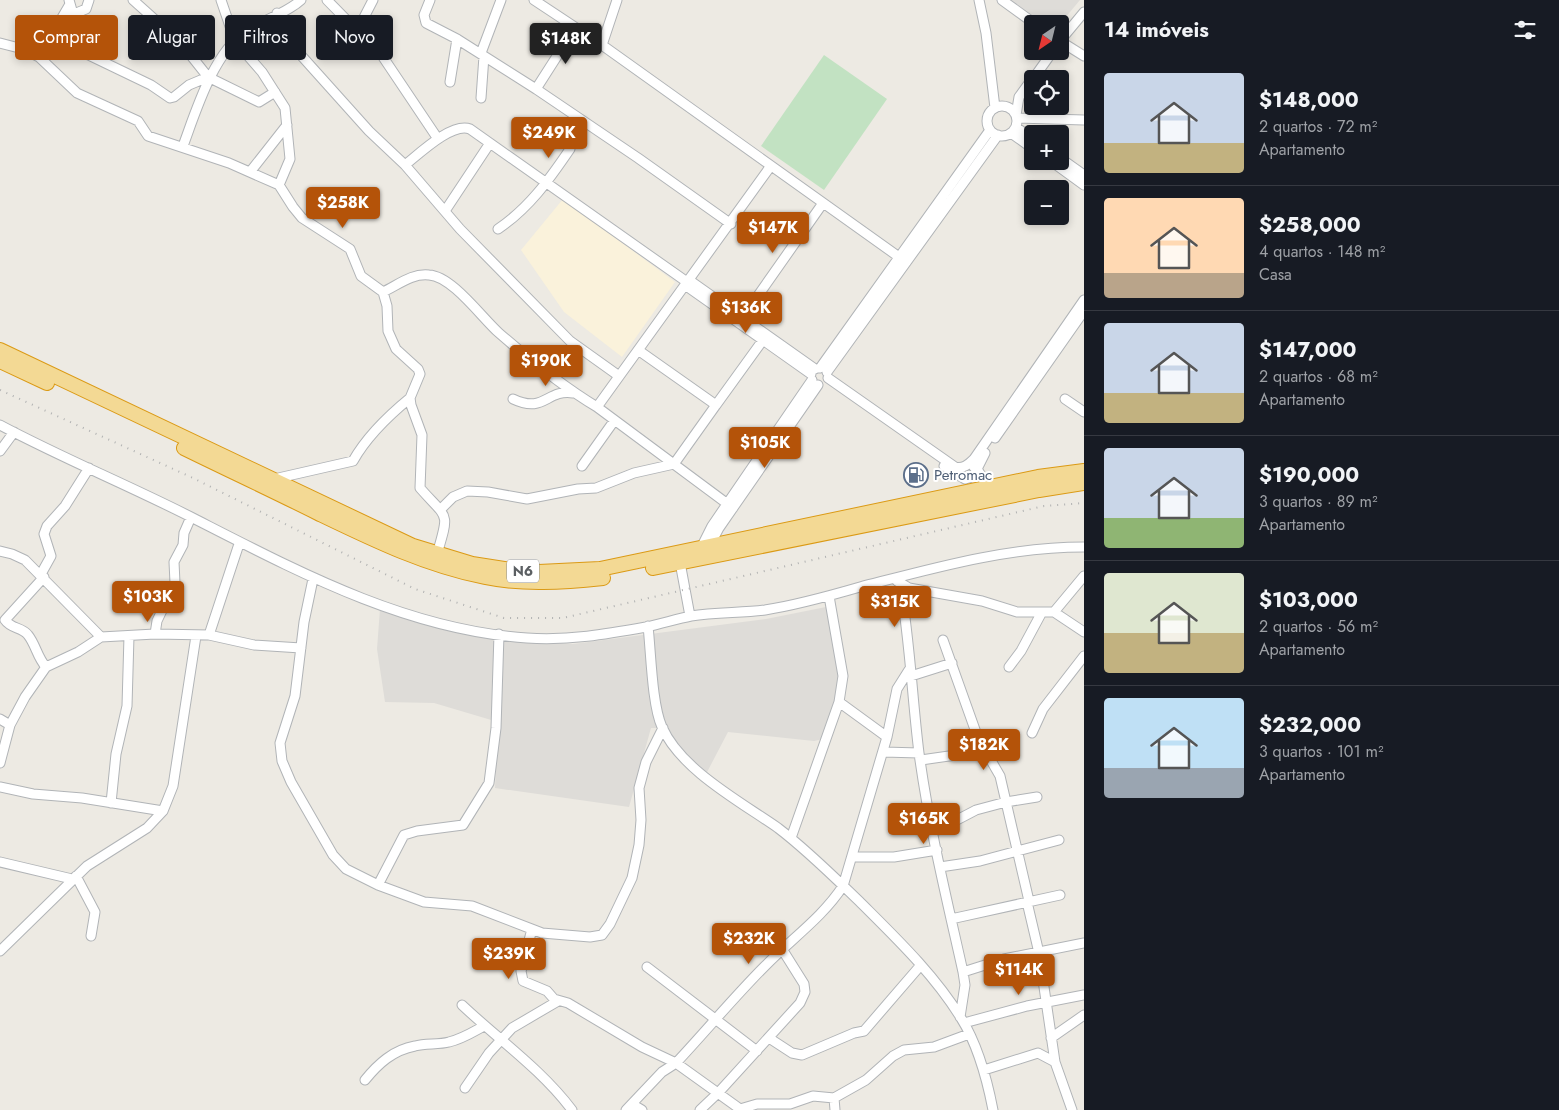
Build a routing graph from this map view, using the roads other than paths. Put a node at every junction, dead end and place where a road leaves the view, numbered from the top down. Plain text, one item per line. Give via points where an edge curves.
1 (89, 0) edge
2 (133, 0) edge
3 (221, 0) edge
4 (302, 0) edge
5 (327, 0) edge
6 (373, 0) edge
7 (430, 0) edge
8 (501, 0) edge
9 (534, 0) edge
10 (617, 0) edge
11 (979, 0) edge
12 (1002, 0) edge
13 (69, 2) edge
14 (1084, 12) edge
15 (277, 13) junction
16 (74, 14) junction
17 (62, 15) edge
18 (226, 15) edge
19 (274, 15) edge
20 (342, 15) edge
21 (366, 15) edge
22 (1024, 16) edge
23 (575, 28) junction
24 (1069, 30) edge
25 (457, 39) junction
26 (0, 43) edge
27 (602, 45) junction
28 (15, 47) edge
29 (1069, 47) edge
30 (483, 54) junction
31 (225, 55) edge
32 (1084, 56) edge
33 (42, 60) edge
34 (250, 60) edge
35 (385, 60) edge
36 (210, 77) junction
37 (450, 82) dead end
38 (536, 89) junction
39 (1024, 91) edge
40 (276, 92) junction
41 (1020, 97) junction
42 (480, 98) dead end
43 (998, 107) junction
44 (1084, 120) edge
45 (1015, 123) junction
46 (287, 125) junction
47 (1024, 131) edge
48 (994, 133) junction
49 (1024, 136) edge
50 (438, 139) junction
51 (490, 143) junction
52 (183, 146) junction
53 (570, 149) dead end
54 (1069, 164) edge
55 (405, 165) junction
56 (770, 167) junction
57 (1063, 170) edge
58 (250, 172) junction
59 (1084, 175) edge
60 (547, 182) junction
61 (279, 185) junction
62 (1084, 185) edge
63 (823, 203) junction
64 (445, 210) junction
65 (730, 224) junction
66 (498, 229) dead end
67 (902, 259) junction
68 (687, 282) junction
69 (383, 292) junction
70 (1084, 300) edge
71 (1084, 312) edge
72 (743, 317) junction
73 (763, 340) junction
74 (0, 350) edge
75 (638, 350) junction
76 (0, 361) edge
77 (618, 376) junction
78 (820, 376) junction
79 (574, 393) junction
80 (410, 398) junction
81 (513, 399) dead end
82 (1065, 399) dead end
83 (716, 405) junction
84 (597, 408) junction
85 (1084, 412) edge
86 (614, 421) junction
87 (0, 425) edge
88 (14, 432) junction
89 (0, 451) edge
90 (674, 464) junction
91 (582, 466) dead end
92 (89, 468) junction
93 (965, 469) junction
94 (1084, 471) edge
95 (273, 479) junction
96 (1084, 483) edge
97 (990, 488) junction
98 (957, 495) junction
99 (730, 505) junction
100 (441, 509) junction
101 (191, 517) junction
102 (239, 544) junction
103 (706, 547) junction
104 (1084, 547) edge
105 (0, 551) edge
106 (437, 554) junction
107 (679, 558) junction
108 (42, 576) junction
109 (1084, 576) edge
110 (313, 579) junction
111 (898, 581) junction
112 (829, 596) junction
113 (1042, 612) junction
114 (1054, 612) junction
115 (690, 616) junction
116 (648, 626) junction
117 (1084, 632) edge
118 (155, 634) junction
119 (499, 634) junction
120 (208, 635) junction
121 (129, 636) junction
122 (196, 636) junction
123 (101, 637) junction
124 (943, 640) dead end
125 (301, 648) junction
126 (1084, 656) edge
127 (952, 663) junction
128 (46, 667) junction
129 (1009, 667) dead end
130 (910, 673) junction
131 (839, 702) junction
132 (0, 719) edge
133 (10, 725) junction
134 (662, 728) junction
135 (1032, 734) dead end
136 (887, 737) junction
137 (884, 752) junction
138 (988, 753) junction
139 (920, 757) junction
140 (0, 763) edge
141 (0, 787) edge
142 (1037, 797) dead end
143 (1006, 802) junction
144 (111, 803) junction
145 (163, 811) junction
146 (934, 832) junction
147 (791, 838) junction
148 (1059, 840) dead end
149 (937, 850) junction
150 (1019, 852) junction
151 (852, 857) junction
152 (0, 862) edge
153 (940, 867) junction
154 (74, 877) junction
155 (378, 884) junction
156 (843, 886) junction
157 (1060, 895) dead end
158 (1028, 902) junction
159 (951, 919) junction
160 (532, 929) junction
161 (91, 936) dead end
162 (1084, 943) edge
163 (782, 949) junction
164 (0, 951) edge
165 (1039, 953) junction
166 (920, 966) junction
167 (646, 968) dead end
168 (964, 972) junction
169 (1084, 995) edge
170 (558, 1001) junction
171 (1047, 1003) junction
172 (462, 1005) dead end
173 (1084, 1015) edge
174 (716, 1020) junction
175 (962, 1020) junction
176 (484, 1026) junction
177 (968, 1034) junction
178 (502, 1038) junction
179 (769, 1038) junction
180 (1051, 1038) junction
181 (757, 1051) junction
182 (1055, 1062) junction
183 (676, 1063) junction
184 (984, 1070) junction
185 (365, 1080) dead end
186 (465, 1088) dead end
187 (719, 1092) junction
188 (834, 1098) junction
189 (629, 1107) edge
190 (736, 1109) edge
191 (572, 1110) edge
192 (642, 1110) edge
193 (700, 1110) edge
194 (835, 1110) edge
195 (993, 1110) edge
196 (1072, 1110) edge

1 - 16 street via 86,9
2 - 36 street via 181,43
3 - 18 street
4 - 15 street
5 - 20 street
6 - 21 street
7 - 25 street via 424,20
8 - 30 street
9 - 23 street
10 - 27 street
11 - 43 street
12 - 22 street
13 - 16 street
13 - 17 street
14 - 24 street
15 - 19 street
15 - 55 street via 290,43 369,131
16 - 36 street via 72,42 76,50 170,98 189,85
23 - 27 street
23 - 38 street
25 - 30 street
25 - 37 street
26 - 28 street
27 - 56 street
29 - 32 street
30 - 38 street
30 - 42 street
31 - 36 street
33 - 52 street via 77,93 132,117 148,136
34 - 40 street
35 - 50 street
36 - 40 street via 259,102
36 - 52 street
38 - 65 street
39 - 41 street
40 - 46 street via 285,108
41 - 43 street
41 - 45 street
43 - 45 street via 1012,110
43 - 48 street via 988,115
44 - 45 street
45 - 47 street
45 - 48 street
45 - 49 street
46 - 58 street
46 - 61 street via 290,158
48 - 67 street
50 - 51 street via 466,127
50 - 55 street
51 - 60 street
51 - 64 street
52 - 58 street
53 - 60 street
54 - 59 street
55 - 64 street
56 - 63 street
56 - 65 street
57 - 62 street
58 - 61 street
60 - 66 street via 521,212
60 - 68 street
61 - 69 street via 302,218 350,249 361,276
63 - 67 street
63 - 72 street
64 - 77 street via 570,341
65 - 68 street
67 - 78 street
68 - 72 street
68 - 73 street
68 - 75 street
69 - 79 street via 413,276 436,276 468,301 500,334
69 - 80 street via 388,331 396,349 420,374
70 - 93 street
71 - 93 street via 979,462
72 - 78 street
73 - 78 street
73 - 83 street
74 - 95 highway, N6
75 - 77 street
75 - 83 street
76 - 107 highway, N6 via 377,542 442,566 486,577 568,582 610,577
77 - 84 street
78 - 93 street
78 - 99 street
79 - 81 street via 561,392 531,405
79 - 84 street
80 - 95 street via 380,426 353,461
80 - 100 street via 422,435 420,488
82 - 85 street
83 - 90 street
84 - 86 street
86 - 90 street
86 - 91 street
87 - 88 street
88 - 89 street
88 - 92 street
90 - 99 street
90 - 100 street via 634,473 596,488 527,499 467,491
92 - 101 street
92 - 108 street via 65,506 47,526 44,534 51,556
93 - 97 street
93 - 98 street via 954,484
94 - 97 highway, N6
95 - 106 highway, N6 via 385,534
96 - 107 highway, N6
97 - 98 highway, N6
98 - 103 highway, N6
99 - 103 street
100 - 106 street via 446,521
101 - 102 street
101 - 118 street via 174,562 175,583 157,622
102 - 110 street
102 - 120 street
103 - 107 highway, N6
104 - 111 street via 1024,549 958,562
105 - 108 street via 25,560
106 - 107 highway, N6 via 472,564 539,572 600,569
107 - 115 street
108 - 123 street
108 - 128 street via 5,620 28,634 37,657
109 - 114 street
110 - 119 street via 414,617
110 - 125 street
111 - 112 street
111 - 113 street via 909,588 982,601 1017,612
111 - 130 street via 907,624
112 - 115 street via 765,610
112 - 131 street via 843,676
113 - 114 street
113 - 129 street
114 - 117 street
115 - 116 street
116 - 119 street via 578,638 526,638
116 - 134 street
118 - 121 street
118 - 122 street
119 - 155 street via 496,728 489,783 463,825 404,835
120 - 122 street
120 - 125 street via 254,645
121 - 123 street
121 - 144 street via 127,706 116,754
122 - 145 street via 173,786
123 - 128 street
124 - 127 street
125 - 155 street via 295,696 280,743 282,761 333,855 346,869
126 - 135 street via 1043,709
127 - 130 street
127 - 138 street via 976,733
128 - 133 street
130 - 136 street via 896,689
130 - 139 street
131 - 136 street
131 - 147 street
132 - 133 street
133 - 140 street
134 - 147 street via 682,755 707,778
134 - 160 street via 646,762 639,788 641,820 635,868 610,924 602,935 590,938
136 - 137 street
137 - 139 street
137 - 151 street
138 - 139 street
138 - 143 street via 1000,776
139 - 146 street
141 - 144 street
142 - 143 street
143 - 146 street via 976,810
143 - 150 street
144 - 145 street
145 - 154 street via 147,828
146 - 149 street
147 - 156 street
148 - 150 street
149 - 151 street via 894,857
149 - 153 street
150 - 153 street
150 - 158 street
151 - 156 street
152 - 154 street
153 - 159 street
154 - 161 street via 95,912
154 - 164 street
155 - 160 street via 424,902 472,906
156 - 163 street via 804,931
156 - 166 street
157 - 158 street
158 - 159 street
158 - 165 street
159 - 168 street
160 - 170 street via 521,977
162 - 165 street
163 - 174 street
163 - 179 street via 806,992
165 - 168 street via 1004,959
165 - 171 street
166 - 175 street
166 - 179 street via 858,1034 802,1055 792,1053
167 - 174 street
168 - 175 street
169 - 171 street
170 - 178 street via 512,1028
170 - 183 street via 568,1003 642,1047
171 - 175 street
171 - 180 street
172 - 176 street
173 - 180 street
174 - 181 street
174 - 183 street
175 - 177 street
176 - 178 street
176 - 185 street via 447,1043 413,1046 381,1061
177 - 184 street
177 - 188 street via 934,1047 904,1050
178 - 186 street
178 - 191 street via 558,1092
179 - 181 street
180 - 182 street
181 - 187 street
182 - 184 street via 1038,1053
182 - 196 street
183 - 187 street
183 - 189 street via 662,1072
184 - 195 street
187 - 190 street
187 - 193 street
188 - 190 street via 813,1096 790,1104 757,1104
188 - 194 street
189 - 192 street

